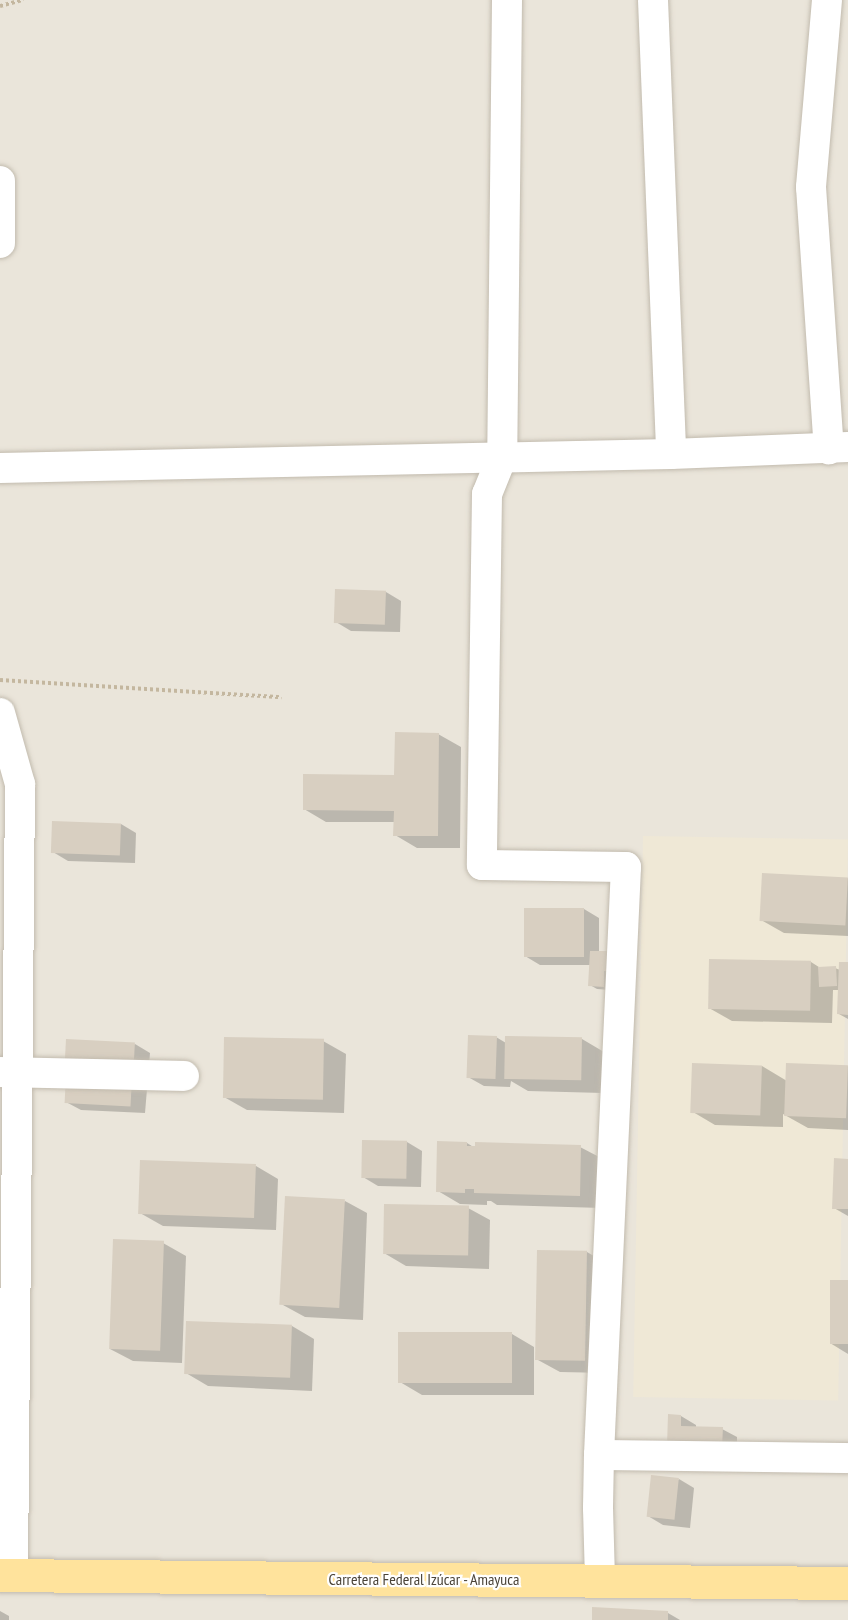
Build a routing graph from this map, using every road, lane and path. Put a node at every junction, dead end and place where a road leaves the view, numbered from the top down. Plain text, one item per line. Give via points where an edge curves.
1 (23, 0) edge
2 (507, 0) edge
3 (653, 0) edge
4 (827, 0) edge
5 (0, 6) edge
6 (0, 181) edge
7 (0, 243) edge
8 (838, 448) edge
9 (671, 454) junction
10 (502, 457) junction
11 (0, 468) edge
12 (0, 680) edge
13 (281, 697) dead end
14 (2, 726) edge
15 (10, 1072) edge
16 (184, 1076) dead end
17 (8, 1368) edge
18 (599, 1455) junction
19 (848, 1458) edge
20 (7, 1575) edge
21 (600, 1581) junction
22 (848, 1583) edge

1 - 5 path
2 - 10 street
3 - 9 street
4 - 8 street via 811,187
6 - 7 street
8 - 9 street
9 - 10 street
10 - 11 street
10 - 18 street via 487,494 482,865 626,867
12 - 13 path
14 - 15 street via 20,784
15 - 16 street
15 - 17 street
17 - 20 street
18 - 19 street
18 - 21 street
20 - 21 main road, Carretera Federal Izúcar - Amayuca
21 - 22 main road, Carretera Federal Izúcar - Amayuca

